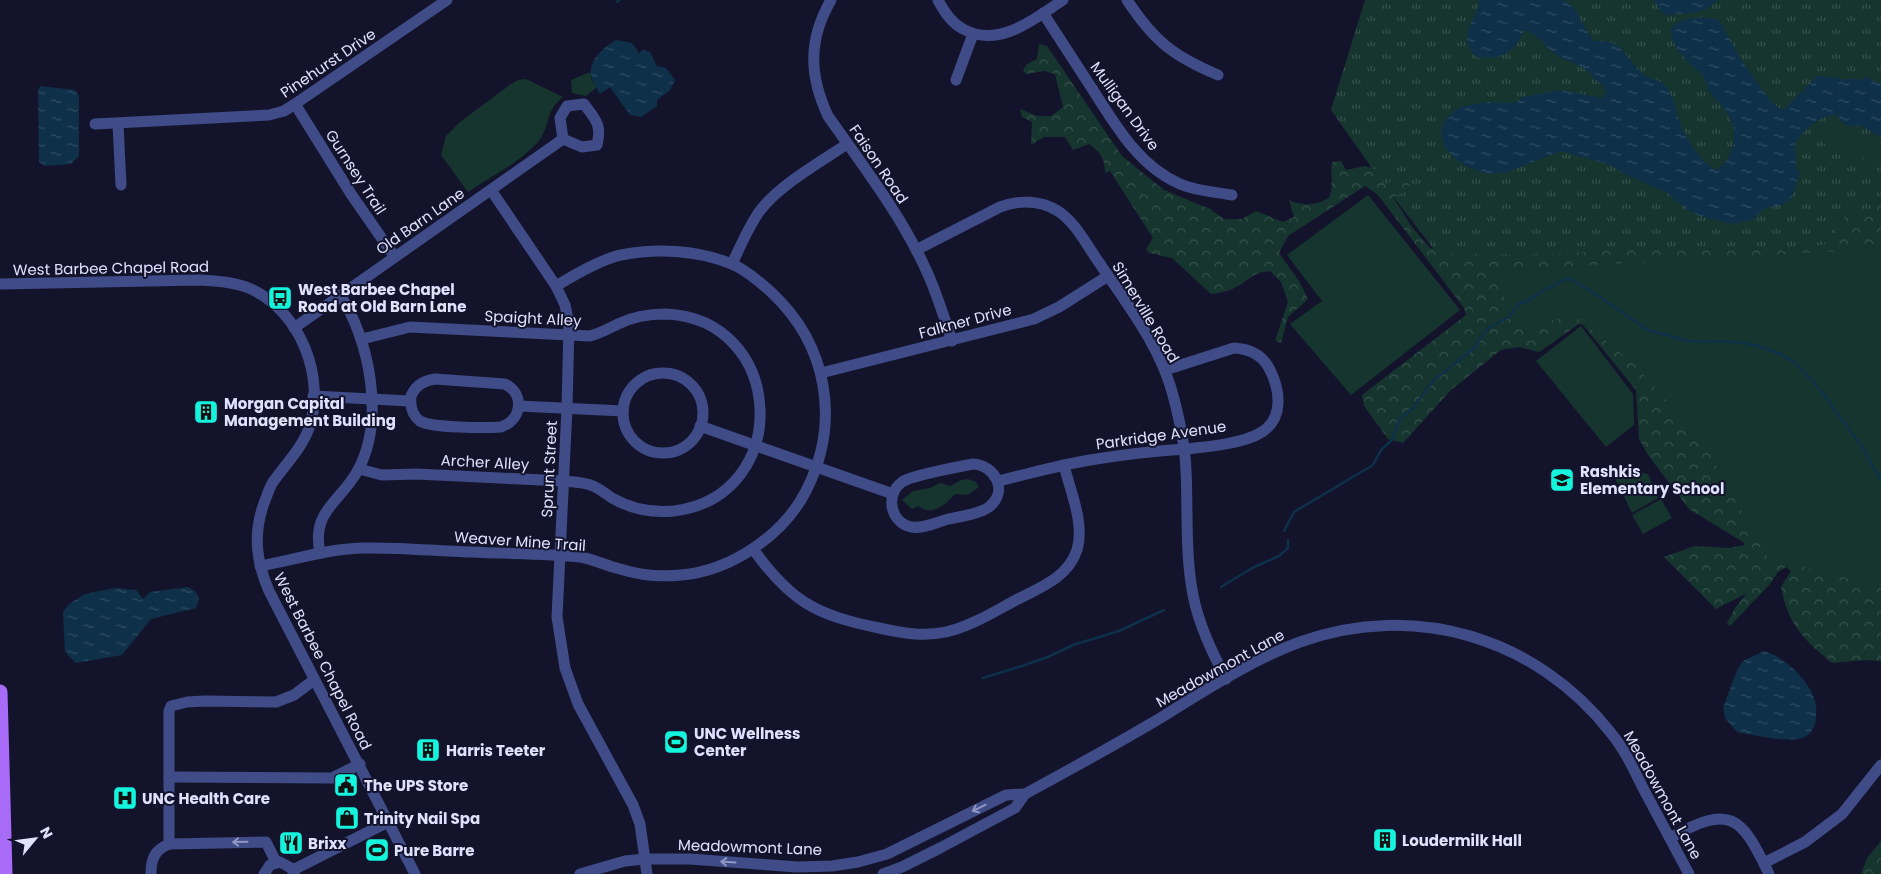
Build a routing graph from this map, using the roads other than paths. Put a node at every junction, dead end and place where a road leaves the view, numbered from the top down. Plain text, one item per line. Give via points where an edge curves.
1 (447, 0) edge
2 (831, 0) edge
3 (938, 0) edge
4 (1063, 0) edge
5 (1127, 0) edge
6 (1043, 13) junction
7 (973, 34) junction
8 (1218, 75) dead end
9 (956, 80) dead end
10 (294, 104) junction
11 (95, 124) dead end
12 (118, 124) junction
13 (564, 138) dead end
14 (847, 144) junction
15 (121, 186) dead end
16 (490, 190) junction
17 (1232, 195) dead end
18 (916, 250) junction
19 (394, 256) junction
20 (732, 264) junction
21 (1108, 276) junction
22 (0, 284) edge
23 (556, 286) junction
24 (340, 295) junction
25 (294, 328) junction
26 (570, 335) junction
27 (362, 339) junction
28 (952, 340) junction
29 (1165, 370) junction
30 (820, 373) junction
31 (313, 396) junction
32 (371, 399) junction
33 (410, 401) junction
34 (519, 406) junction
35 (567, 408) junction
36 (623, 411) junction
37 (700, 426) junction
38 (755, 445) junction
39 (1184, 449) junction
40 (1064, 465) junction
41 (816, 466) junction
42 (358, 469) junction
43 (563, 481) junction
44 (998, 481) junction
45 (893, 494) junction
46 (753, 548) junction
47 (320, 553) junction
48 (559, 557) junction
49 (260, 566) junction
50 (1226, 679) junction
51 (314, 680) junction
52 (0, 692) edge
53 (360, 764) junction
54 (1881, 765) edge
55 (168, 777) junction
56 (1025, 794) junction
57 (388, 822) junction
58 (1670, 838) junction
59 (169, 844) junction
60 (887, 854) junction
61 (646, 859) junction
62 (276, 862) junction
63 (1764, 863) junction
64 (776, 870) edge
65 (905, 871) edge
66 (293, 872) edge
67 (5, 874) edge
68 (151, 874) edge
69 (264, 874) edge
70 (415, 874) edge
71 (580, 874) edge
72 (647, 874) edge
73 (883, 874) edge
74 (1689, 874) edge
75 (1770, 874) edge

1 - 10 street, Pinehurst Drive
2 - 14 street, Faison Road via 814,40 813,58 820,100
3 - 7 street via 948,17
4 - 6 street
5 - 8 street via 1165,47 1187,62
6 - 7 street via 1011,32
6 - 17 street, Mulligan Drive via 1121,131 1146,162 1181,185
7 - 9 street
10 - 12 street, Pinehurst Drive via 269,115
10 - 19 street, Gurnsey Trail
11 - 12 street, Pinehurst Drive
12 - 15 street
13 - 16 street, Old Barn Lane
14 - 18 street, Faison Road
14 - 20 street via 768,202 755,218
16 - 19 street, Old Barn Lane
16 - 23 street, Sprunt Street
18 - 21 street, Simerville Road via 1000,206 1035,202 1066,217 1073,224
18 - 28 street, Faison Road
19 - 24 street, Old Barn Lane
20 - 23 street, Weaver Mine Trail via 695,253 637,252 618,255
20 - 30 street, Weaver Mine Trail via 764,285 791,312 810,344
21 - 28 street, Falkner Drive via 1046,314
21 - 29 street, Simerville Road
22 - 25 street, West Barbee Chapel Road via 230,282 265,298
23 - 26 street, Sprunt Street via 565,305
24 - 25 street, Old Barn Lane
24 - 27 street
25 - 31 street, West Barbee Chapel Road via 310,363
26 - 27 street, Spaight Alley via 410,327
26 - 35 street, Sprunt Street
26 - 38 street, Spaight Alley via 598,334 628,320 652,315 687,317 711,327 741,353 755,378 761,419
27 - 32 street
28 - 30 street, Falkner Drive
29 - 39 street, Simerville Road
29 - 39 street, Parkridge Avenue via 1224,350 1244,349 1264,360 1277,385 1276,415 1262,432 1220,444
30 - 41 street, Weaver Mine Trail via 825,423
31 - 32 street
31 - 49 street, West Barbee Chapel Road via 306,434 271,485 258,520
32 - 33 street
32 - 42 street via 369,437
33 - 34 street via 413,413 421,422 432,425 506,425 514,418
33 - 34 street via 418,385 435,379 500,383 515,392
34 - 35 street
35 - 36 street
35 - 43 street, Sprunt Street
36 - 37 street via 624,424 630,436 644,448 656,452 674,451 685,446
36 - 37 street via 627,395 637,382 652,374 670,374 685,380 698,394 703,412
37 - 38 street
38 - 41 street
38 - 43 street, Archer Alley via 742,472 730,485 708,501 682,510 640,510 592,486
39 - 40 street, Parkridge Avenue
39 - 50 street, Simerville Road via 1192,593 1204,633
40 - 44 street, Parkridge Avenue
40 - 46 street via 1079,531 1070,565 1047,584 974,623 946,632 920,636 904,634 818,611 786,589 769,572
41 - 45 street
41 - 46 street, Weaver Mine Trail via 806,491 791,514
42 - 43 street, Archer Alley via 382,475
42 - 47 street via 323,515 318,539
43 - 48 street, Sprunt Street
44 - 45 street via 986,467 973,464 906,480
44 - 45 street via 995,501 984,510 918,527 898,520 892,507
46 - 48 street, Weaver Mine Trail via 713,568 682,575 642,575 582,558
47 - 48 street, Weaver Mine Trail via 361,548
47 - 49 street, Weaver Mine Trail
48 - 61 street, Sprunt Street via 557,617 565,668 585,719 633,805
49 - 51 street, West Barbee Chapel Road via 269,591
50 - 56 street, Meadowmont Lane
50 - 58 street, Meadowmont Lane via 1298,643 1332,632 1401,624 1480,638 1514,652 1549,673 1594,713 1619,743
51 - 53 street, West Barbee Chapel Road
51 - 55 street via 294,695 276,702 205,701 172,706
52 - 67 main road
53 - 55 street via 332,778
53 - 57 street, West Barbee Chapel Road
54 - 63 street via 1842,814 1805,842
55 - 59 street
56 -> 60 street, Meadowmont Lane via 1006,795
56 - 65 street, Meadowmont Lane via 1015,808
57 - 66 street
57 - 70 street, West Barbee Chapel Road
58 - 63 street via 1707,820 1729,820 1748,834
58 - 74 street, Meadowmont Lane
62 -> 59 street via 266,842
59 - 68 street via 156,852
60 - 64 street, Meadowmont Lane via 832,866
60 - 65 street
64 -> 61 street, Meadowmont Lane via 690,859
61 - 71 street, Meadowmont Lane via 625,861
61 - 72 street, Sprunt Street
62 - 66 street via 286,864
62 - 69 street
63 - 75 street
65 - 73 street, Meadowmont Lane

